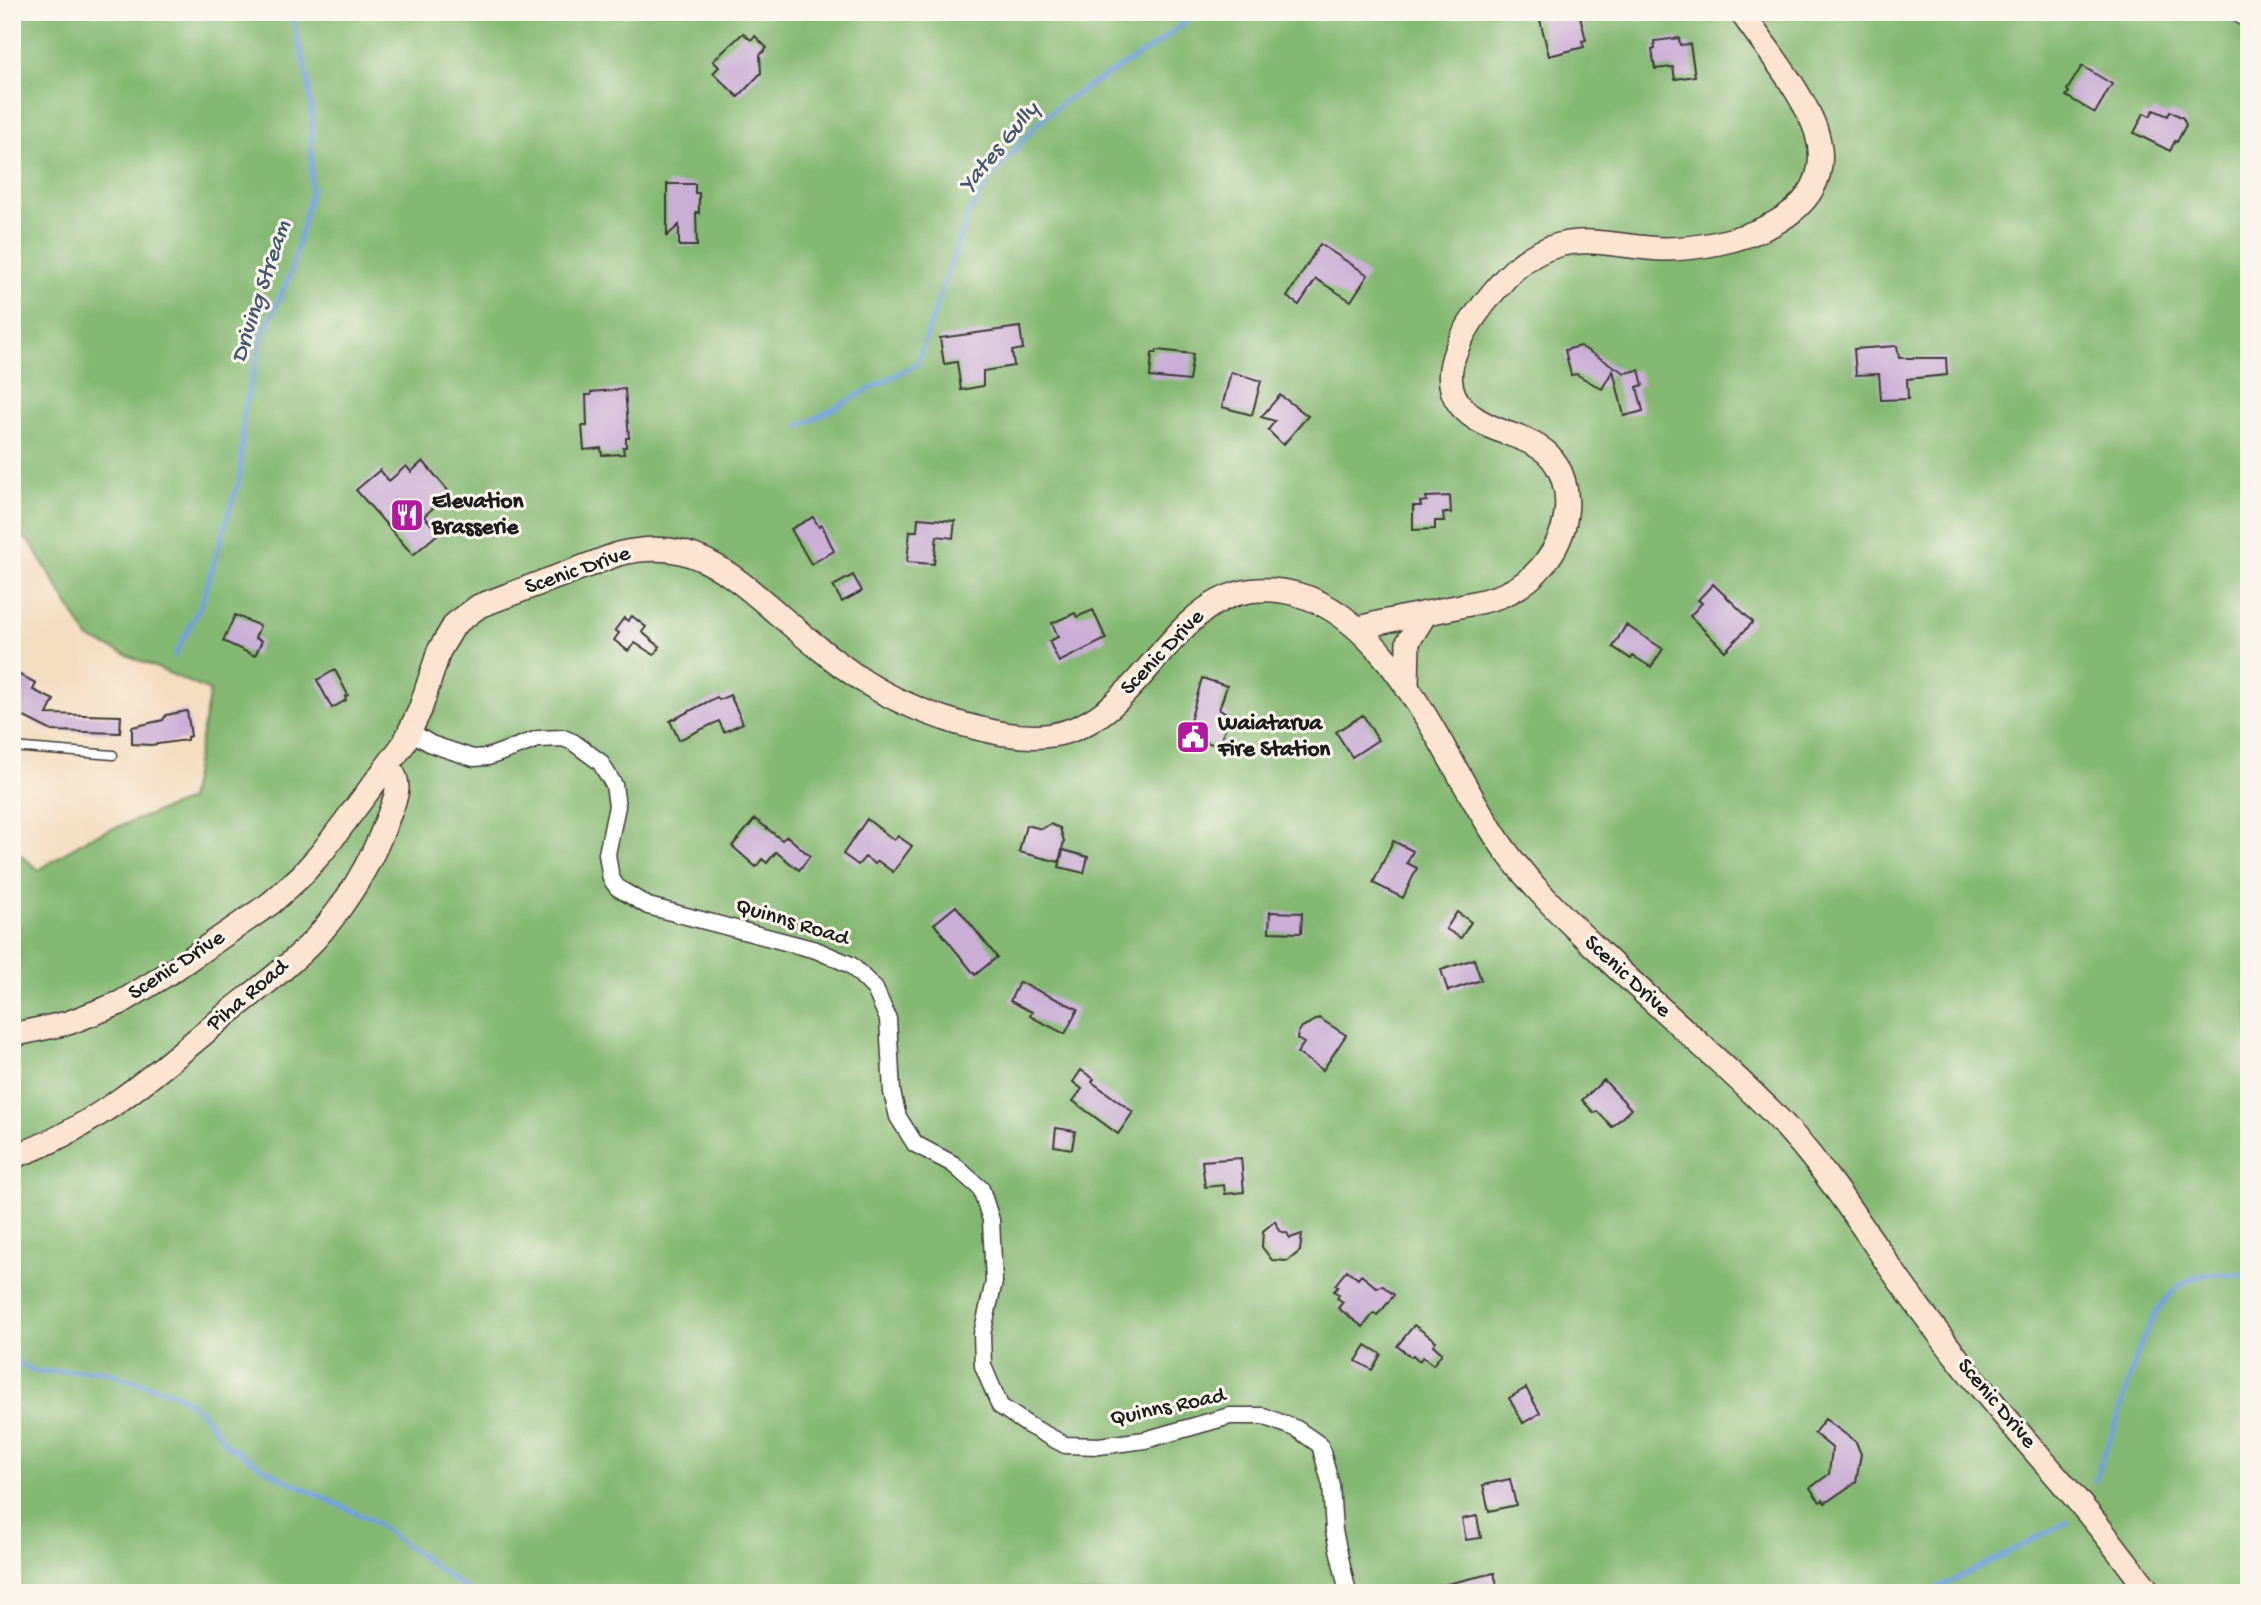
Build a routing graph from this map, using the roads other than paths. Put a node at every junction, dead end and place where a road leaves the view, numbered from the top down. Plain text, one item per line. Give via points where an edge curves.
1 (1741, 12) edge
2 (2236, 12) edge
3 (2249, 22) edge
4 (1426, 613) junction
5 (1359, 628) junction
6 (1406, 688) junction
7 (411, 732) junction
8 (12, 747) edge
9 (113, 755) dead end
10 (388, 767) junction
11 (12, 1035) edge
12 (12, 1157) edge
13 (1349, 1593) edge
14 (2150, 1593) edge

1 - 4 main road via 1812,120 1821,148 1818,177 1802,203 1755,233 1670,249 1562,244 1532,254 1506,277 1459,341 1449,382 1462,409 1549,455 1563,479 1564,530 1547,559 1522,585 1482,601
2 - 3 street
4 - 5 main road
4 - 6 main road via 1408,642
5 - 6 main road, Scenic Drive via 1391,663
5 - 7 main road, Scenic Drive via 1334,610 1295,593 1237,593 1203,609 1117,702 1085,724 1051,735 1008,734 951,721 891,697 823,651 726,572 683,552 641,549 595,562 467,614 455,624 439,651
6 - 14 main road, Scenic Drive via 1503,847 1541,896 1772,1112 1842,1194 1979,1387 2075,1497
7 - 10 main road, Scenic Drive
7 - 13 street, Quinns Road via 473,758 538,739 573,742 600,762 614,785 617,806 607,854 611,879 618,888 648,906 816,950 851,965 876,989 888,1019 892,1092 898,1116 915,1144 953,1164 981,1189 990,1220 994,1282 982,1334 983,1366 1000,1406 1065,1445 1145,1440 1230,1416 1263,1416 1297,1429 1320,1445
8 - 9 lane
10 - 11 main road, Scenic Drive via 309,868 271,904 120,1003 68,1023
10 - 12 main road, Piha Road via 398,789 380,840 348,898 315,939 170,1061 84,1124 43,1147

